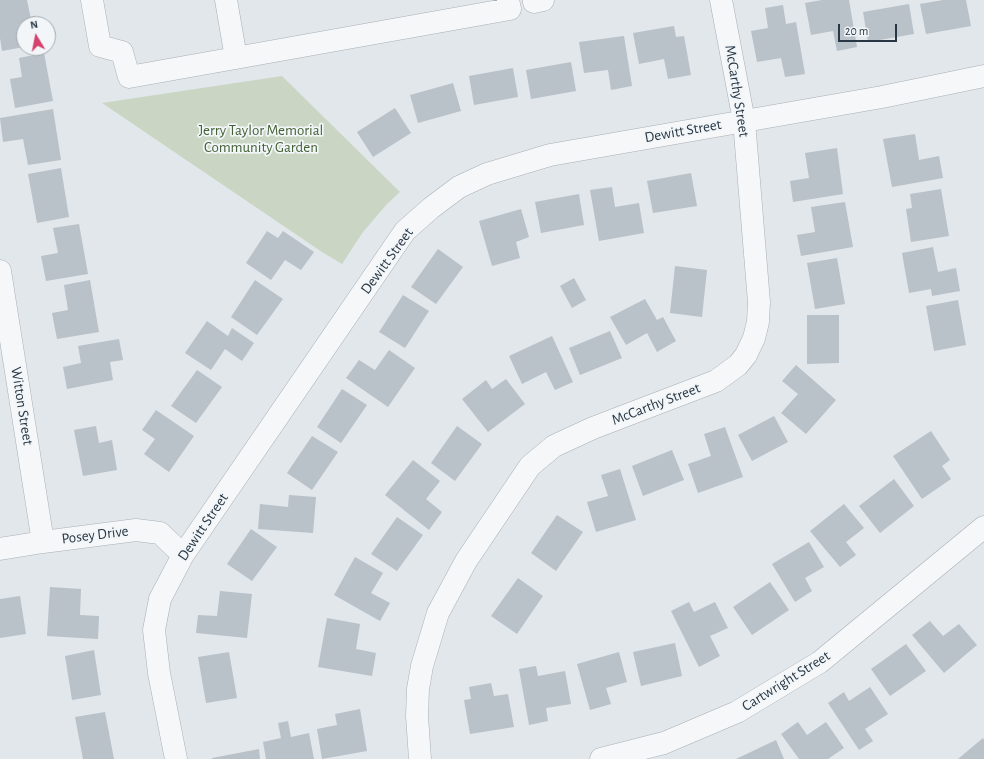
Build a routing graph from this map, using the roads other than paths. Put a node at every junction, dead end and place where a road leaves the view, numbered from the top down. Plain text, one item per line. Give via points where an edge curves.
1 (92, 0) edge
2 (226, 0) edge
3 (508, 0) edge
4 (721, 0) edge
5 (236, 58) junction
6 (983, 82) edge
7 (744, 121) junction
8 (0, 271) edge
9 (984, 527) edge
10 (43, 542) junction
11 (0, 549) edge
12 (183, 555) junction
13 (176, 759) edge
14 (420, 759) edge
15 (601, 759) edge

1 - 5 street via 100,46 122,52 129,77
2 - 5 street
3 - 5 street via 510,9
4 - 7 street, McCarthy Street
6 - 7 street, Dewitt Street via 882,96
7 - 12 street, Dewitt Street via 550,155 487,174 459,187 431,208 405,231
7 - 14 street, McCarthy Street via 759,302 758,322 746,355 738,365 716,380 592,428 554,446 530,466 466,561 438,613 418,689
8 - 10 street, Witton Street
9 - 15 street, Cartwright Street via 820,662 737,712 664,743
10 - 11 street, Posey Drive
10 - 12 street, Posey Drive via 136,530 160,534
12 - 13 street, Dewitt Street via 160,599 154,630 159,673

